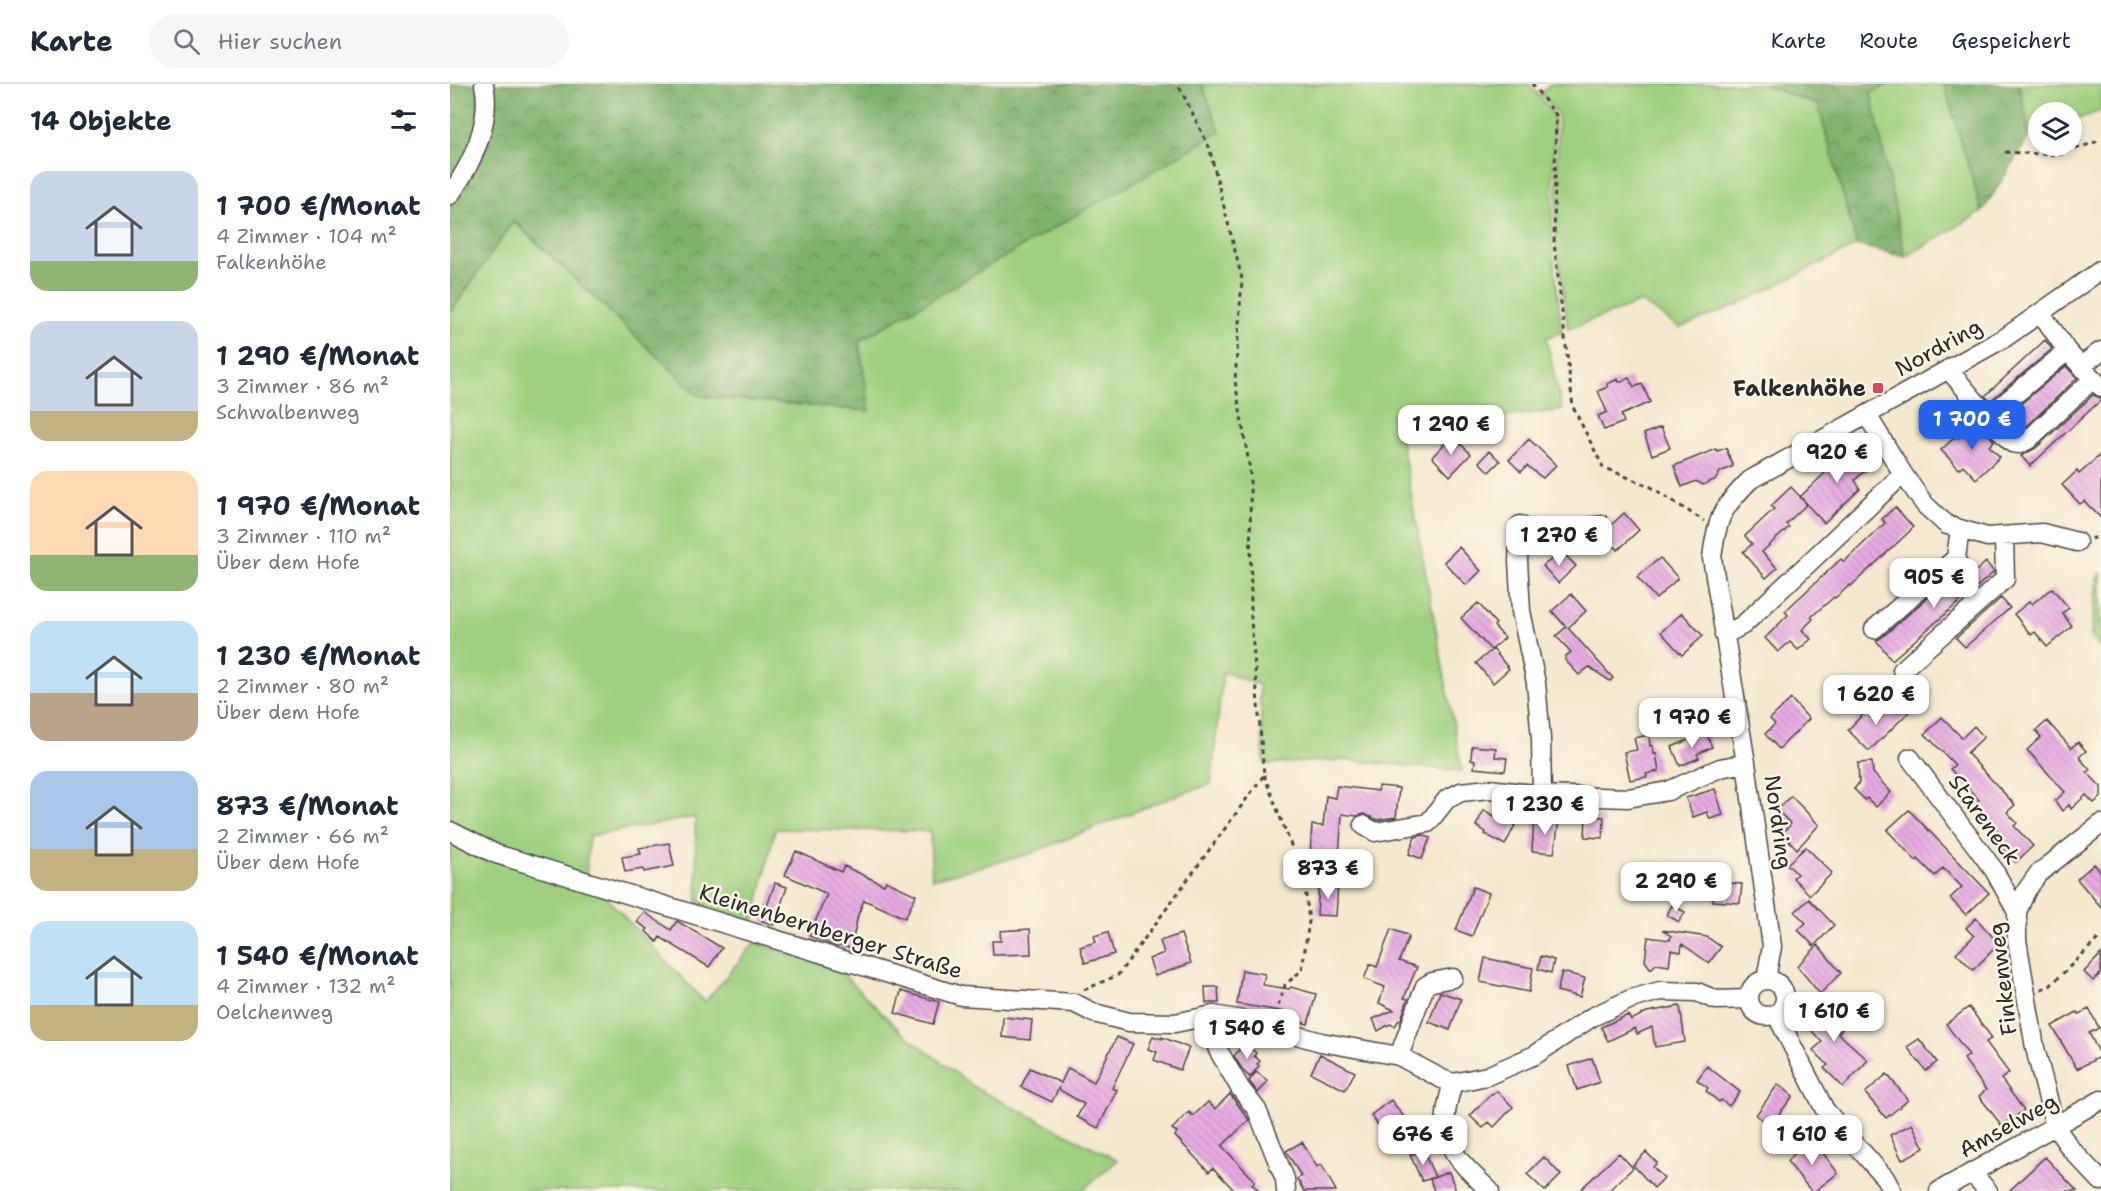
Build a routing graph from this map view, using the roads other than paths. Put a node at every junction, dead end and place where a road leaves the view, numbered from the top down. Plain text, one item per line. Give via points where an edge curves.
1 (484, 84) edge
2 (450, 195) edge
3 (2101, 270) edge
4 (2041, 313) junction
5 (2067, 351) junction
6 (2101, 351) edge
7 (1948, 369) junction
8 (2092, 378) edge
9 (1867, 415) junction
10 (1988, 417) junction
11 (1903, 474) junction
12 (1520, 525) dead end
13 (1960, 529) junction
14 (2004, 536) junction
15 (2077, 542) dead end
16 (1874, 629) dead end
17 (1724, 635) junction
18 (1902, 670) dead end
19 (1910, 758) dead end
20 (1746, 763) junction
21 (1542, 795) junction
22 (2101, 824) edge
23 (1363, 825) dead end
24 (450, 831) edge
25 (2017, 912) junction
26 (1453, 978) dead end
27 (1766, 980) junction
28 (1749, 999) junction
29 (1776, 1014) junction
30 (1213, 1015) junction
31 (1399, 1056) junction
32 (1453, 1083) junction
33 (2101, 1100) edge
34 (2055, 1126) junction
35 (1972, 1173) junction
36 (2101, 1181) edge
37 (1286, 1191) edge
38 (1490, 1191) edge
39 (1892, 1191) edge
40 (1939, 1191) edge
41 (1988, 1191) edge

1 - 2 street via 487,98 480,138
3 - 4 street, Nordring
4 - 5 street
4 - 7 street, Nordring
5 - 8 street
5 - 10 street
6 - 8 street
7 - 9 street, Nordring
7 - 10 street
8 - 10 street via 2020,444 2012,442
9 - 11 street
9 - 17 street, Nordring via 1750,480 1728,502 1716,528 1712,558
11 - 13 street via 1925,505 1947,525
11 - 17 street via 1743,625
12 - 21 street via 1521,611 1536,683
13 - 14 street via 1987,537
13 - 16 street via 1956,558
14 - 15 street via 2042,533
14 - 18 street via 2005,579
17 - 20 street, Nordring
19 - 25 street, Stareneck via 1994,870
20 - 21 street via 1720,768 1668,791 1628,798
20 - 27 street, Nordring via 1772,946
21 - 23 street via 1488,789 1461,792 1447,799 1428,823 1375,831
22 - 25 street, Finkenweg via 2038,874
24 - 30 street, Kleinenbernberger Straße via 496,854 961,996 1074,1003 1129,1022 1174,1023
25 - 34 street, Finkenweg via 2017,940 2035,1048
26 - 31 street via 1425,986
27 - 28 street via 1753,986
27 - 29 street via 1777,983 1785,993 1784,1005
28 - 29 street via 1758,1015
28 - 32 street via 1716,1000 1696,992 1660,991 1631,999 1592,1017 1535,1055 1487,1076
29 - 39 street via 1825,1110
30 - 31 street, Kleinenbernberger Straße via 1321,1042
30 - 37 street via 1212,1033 1218,1050 1257,1110 1285,1179
31 - 32 street, Kleinenbernberger Straße
32 - 38 street via 1448,1100 1447,1138 1452,1151
33 - 34 street, Amselweg
34 - 35 street, Amselweg
34 - 36 street
35 - 40 street, Amselweg
35 - 41 street

